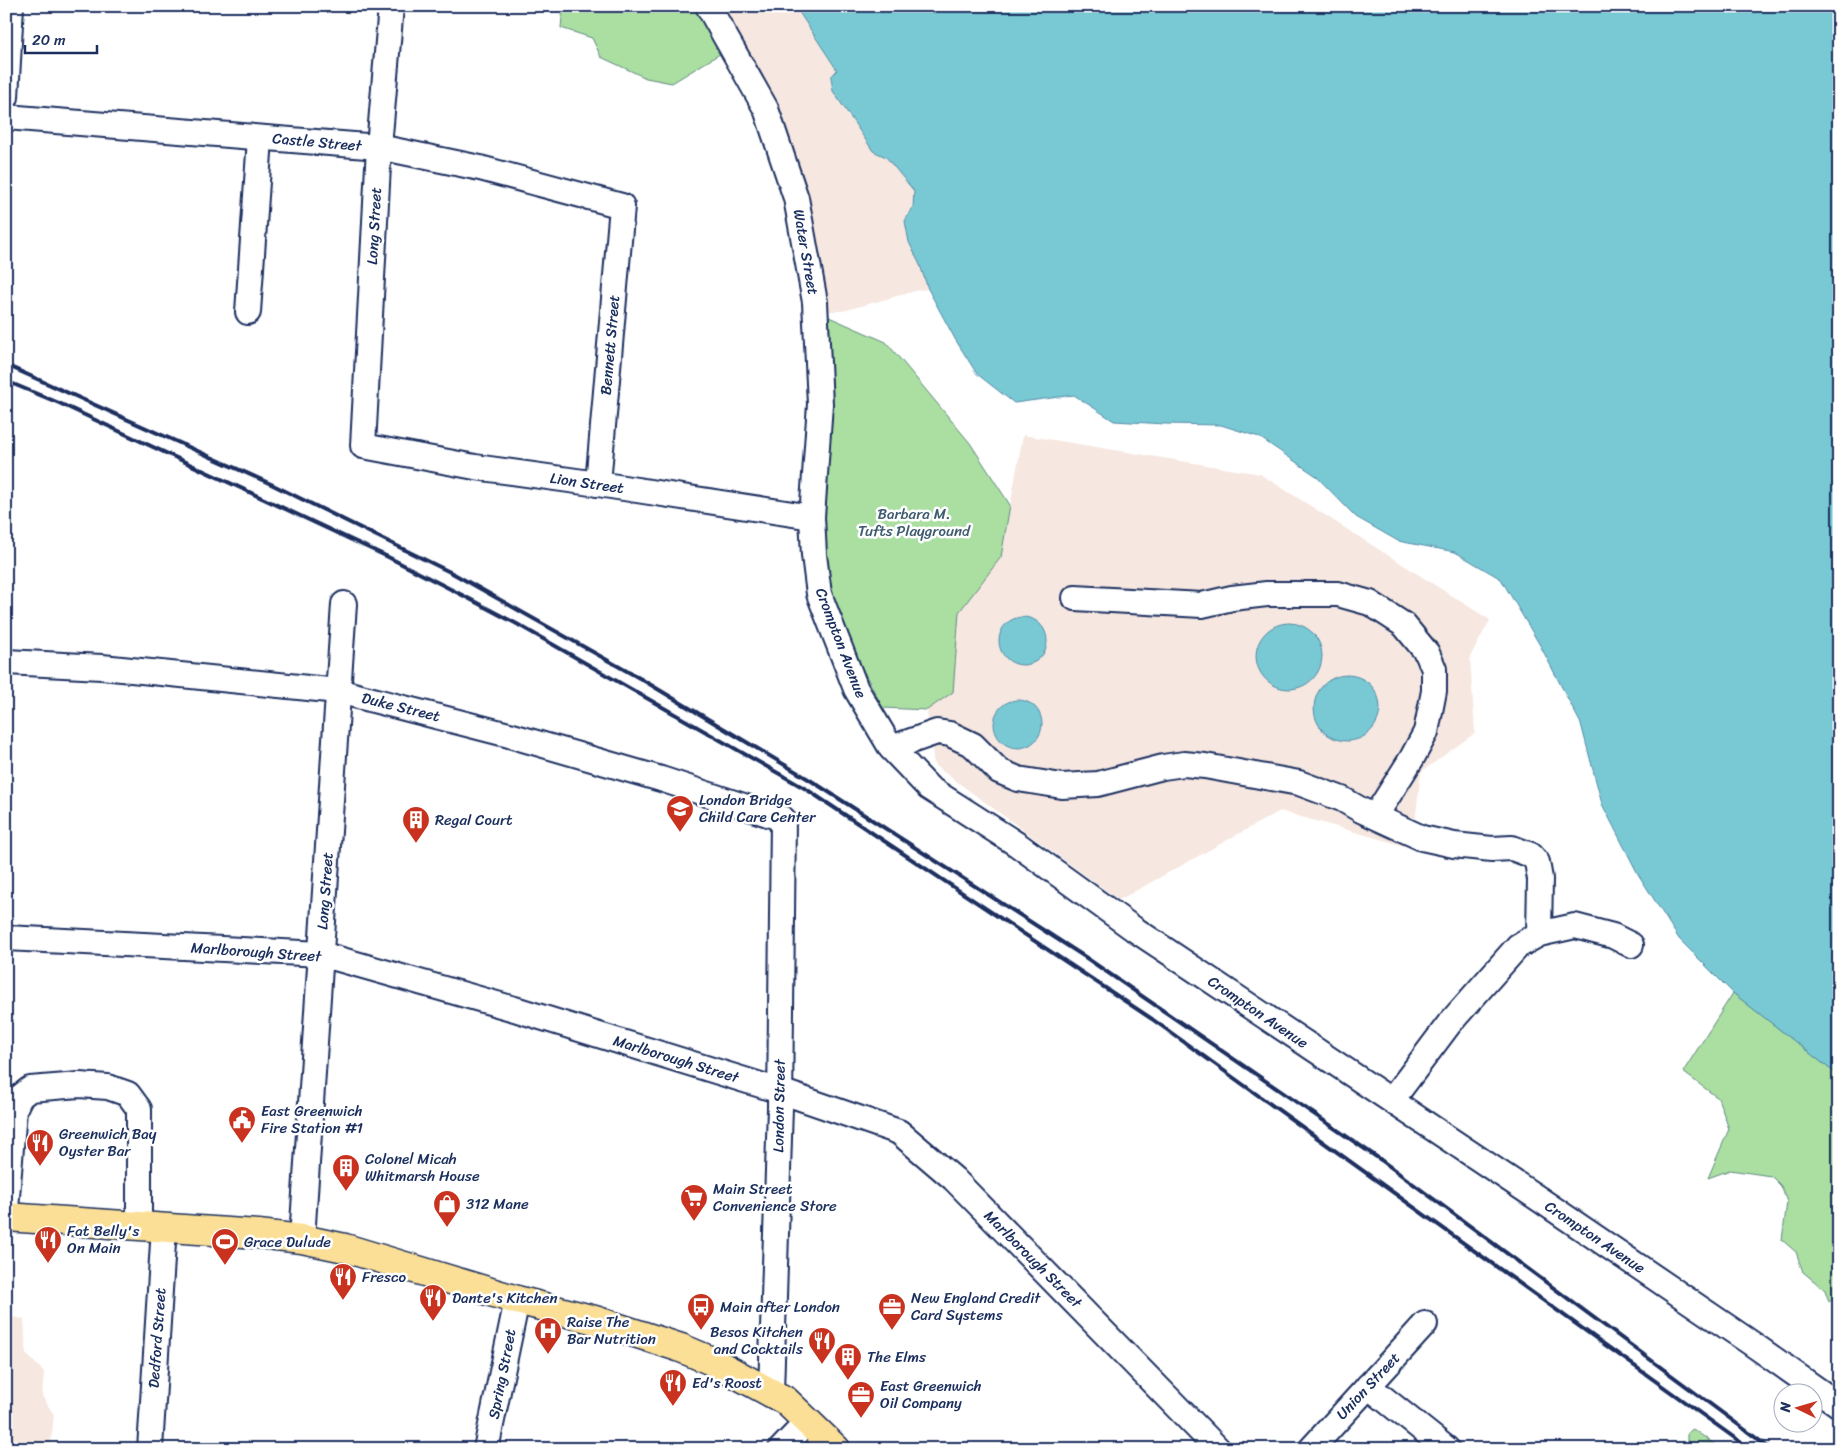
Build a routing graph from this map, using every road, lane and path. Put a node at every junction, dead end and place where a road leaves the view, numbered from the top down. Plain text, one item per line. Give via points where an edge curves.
1 (12, 6) edge
2 (390, 6) edge
3 (708, 6) edge
4 (6, 97) edge
5 (6, 117) edge
6 (260, 138) junction
7 (379, 147) junction
8 (622, 206) joint
9 (248, 312) dead end
10 (363, 446) joint
11 (598, 484) junction
12 (812, 517) junction
13 (1075, 598) dead end
14 (344, 604) dead end
15 (6, 662) edge
16 (338, 691) junction
17 (891, 748) junction
18 (1376, 816) junction
19 (783, 819) joint
20 (1539, 934) junction
21 (6, 938) edge
22 (1631, 945) dead end
23 (321, 954) junction
24 (780, 1091) junction
25 (1392, 1100) junction
26 (6, 1209) edge
27 (6, 1217) edge
28 (152, 1226) junction
29 (302, 1239) junction
30 (517, 1300) junction
31 (1425, 1324) dead end
32 (1368, 1386) junction
33 (771, 1392) junction
34 (1839, 1405) edge
35 (808, 1421) junction
36 (150, 1449) edge
37 (486, 1449) edge
38 (781, 1449) edge
39 (836, 1449) edge
40 (1218, 1449) edge
41 (1311, 1449) edge
42 (1447, 1449) edge

1 - 4 street
2 - 7 street, Long Street
3 - 12 street, Water Street via 766,109 796,198 815,302 820,404
5 - 6 street, Castle Street
6 - 7 street, Castle Street
6 - 9 street
7 - 8 street, Castle Street via 480,168
7 - 10 street, Long Street
8 - 11 street, Bennett Street
10 - 11 street, Lion Street via 475,467
11 - 12 street, Lion Street
12 - 17 street, Crompton Avenue via 819,594 856,689
13 - 18 street via 1202,605 1267,594 1338,594 1370,603 1404,625 1427,653 1434,670 1434,690 1426,732
14 - 16 street, Long Street
15 - 16 street, Duke Street via 102,667
16 - 19 street, Duke Street via 633,770
16 - 23 street, Long Street
17 - 18 street via 936,732 950,734 973,745 999,771 1018,779 1062,786 1098,784 1184,764 1205,766 1299,783 1342,798
17 - 25 street, Crompton Avenue via 929,788 1018,844 1134,929
18 - 20 street via 1422,838 1454,846 1512,848 1530,855 1537,862 1540,878
19 - 24 street, London Street
20 - 22 street via 1576,926 1607,934
20 - 25 street via 1518,946 1449,1024
21 - 23 street, Marlborough Street
23 - 24 street, Marlborough Street via 518,1010
23 - 29 street, Long Street
24 - 33 street, London Street
24 - 40 street, Marlborough Street via 899,1132 954,1179
25 - 34 street, Crompton Avenue
26 - 28 street, Dedford Street via 14,1110 20,1097 30,1089 79,1084 108,1087 128,1094 139,1109
27 - 28 main road
28 - 29 main road
28 - 36 street, Dedford Street
29 - 30 main road via 345,1248
30 - 33 main road via 595,1320 681,1348
30 - 37 street, Spring Street
31 - 32 street, Union Street
32 - 41 street, Union Street
32 - 42 street
33 - 35 main road
35 - 38 street
35 - 39 main road

